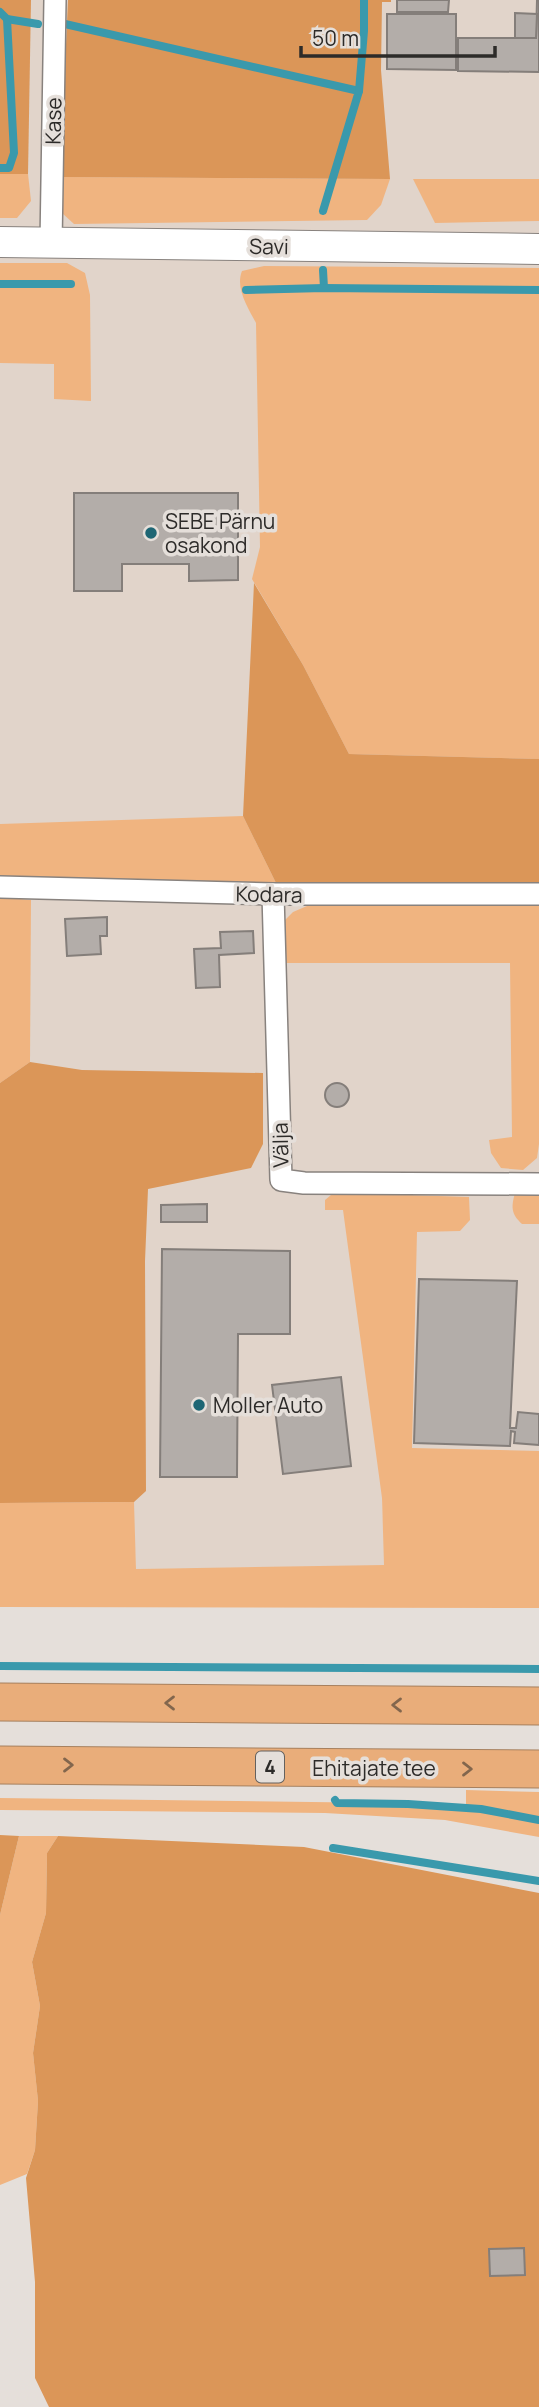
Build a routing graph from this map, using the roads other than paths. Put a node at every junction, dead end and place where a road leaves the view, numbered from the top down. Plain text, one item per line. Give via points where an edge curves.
1 (55, 0) edge
2 (0, 243) edge
3 (51, 243) junction
4 (539, 249) edge
5 (0, 887) edge
6 (274, 894) junction
7 (539, 894) edge
8 (539, 1184) edge
9 (0, 1702) edge
10 (539, 1706) edge
11 (0, 1765) edge
12 (539, 1769) edge

1 - 3 street, Kase
2 - 3 street, Savi
3 - 4 street, Savi
5 - 6 street, Kodara
6 - 7 street, Kodara
6 - 8 street, Välja via 281,1180
10 -> 9 highway
11 -> 12 highway, Ehitajate tee / 4

